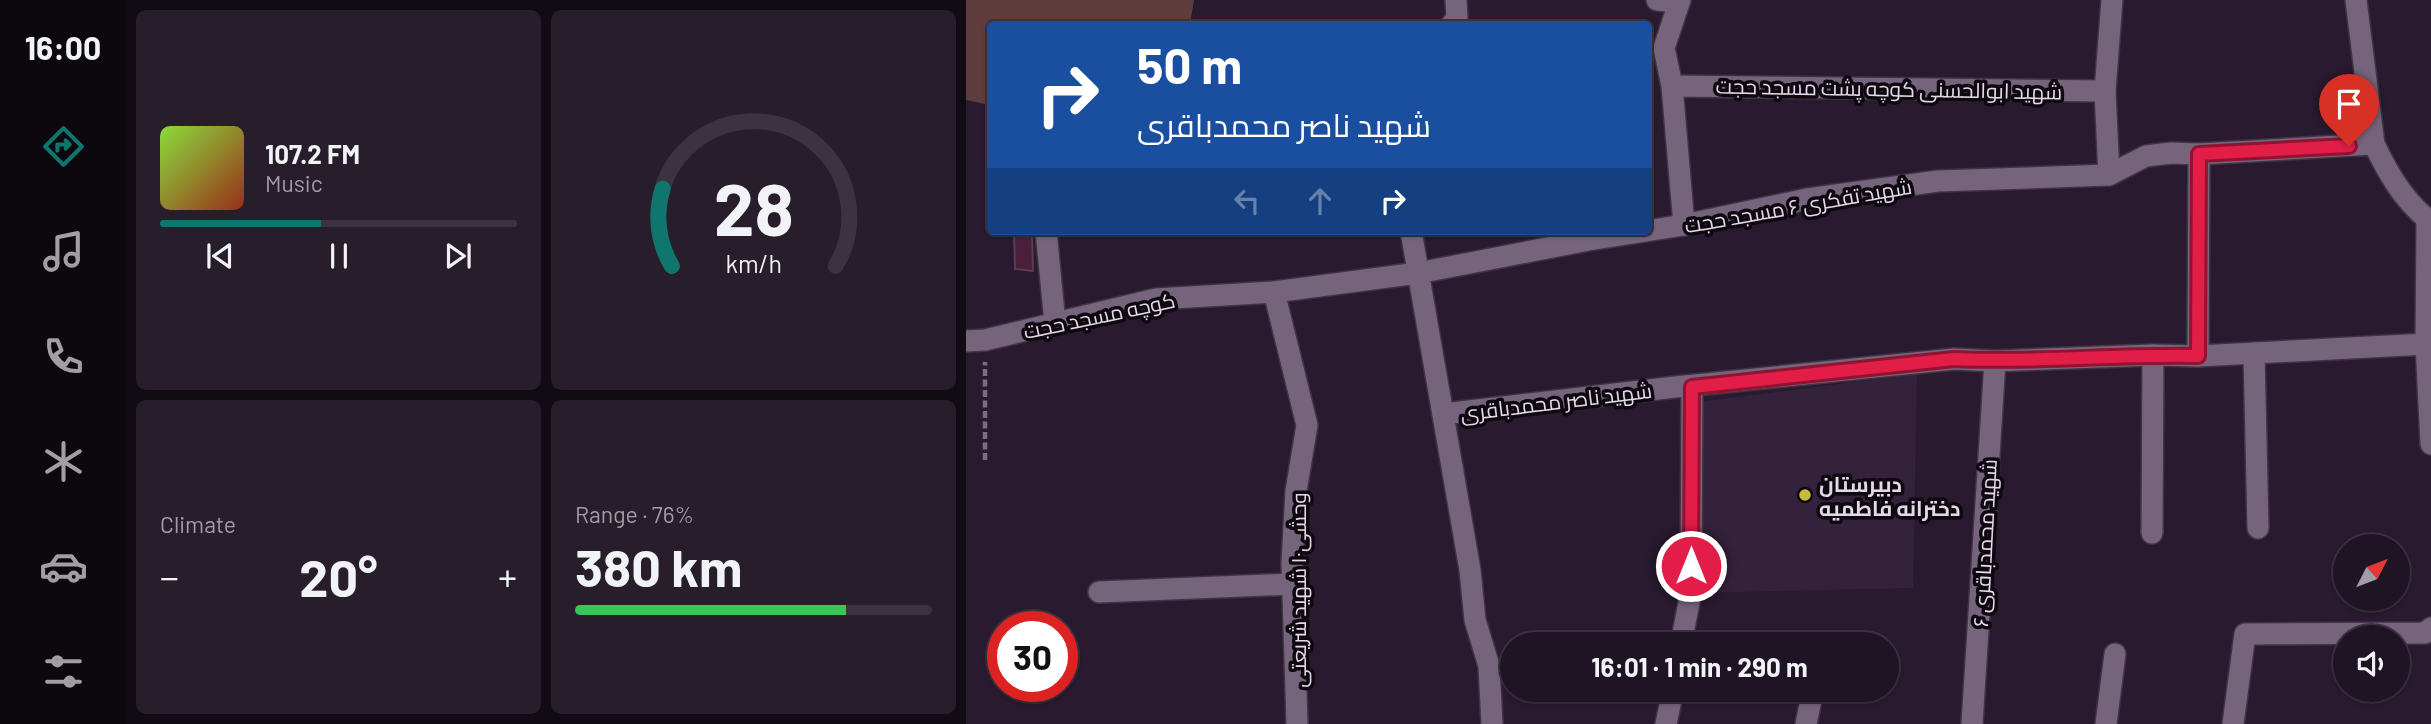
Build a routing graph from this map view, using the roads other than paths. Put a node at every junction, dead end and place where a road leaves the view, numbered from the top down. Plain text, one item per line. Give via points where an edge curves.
1 (1455, 0) edge
2 (1657, 0) edge
3 (2112, 0) edge
4 (2356, 0) edge
5 (1680, 1) edge
6 (1456, 21) edge
7 (1672, 86) junction
8 (2105, 91) junction
9 (2374, 144) junction
10 (2199, 154) junction
11 (2109, 176) junction
12 (2429, 219) edge
13 (1684, 225) junction
14 (1652, 230) edge
15 (1046, 235) edge
16 (1412, 235) edge
17 (1621, 235) edge
18 (1418, 273) junction
19 (1274, 292) junction
20 (1055, 323) junction
21 (976, 340) edge
22 (2426, 344) junction
23 (2254, 353) junction
24 (2153, 355) junction
25 (2198, 356) junction
26 (1995, 361) junction
27 (1692, 387) junction
28 (1443, 414) junction
29 (2431, 444) edge
30 (2258, 528) dead end
31 (2152, 533) dead end
32 (1293, 584) junction
33 (1098, 592) dead end
34 (2431, 628) edge
35 (1683, 632) edge
36 (2115, 654) dead end
37 (1671, 702) edge
38 (1811, 702) edge
39 (1297, 724) edge
40 (1492, 724) edge
41 (1666, 724) edge
42 (1806, 724) edge
43 (1972, 724) edge
44 (2106, 724) edge
45 (2233, 724) edge

1 - 6 street
2 - 5 street
3 - 8 street
4 - 9 street
5 - 7 street via 1664,48
7 - 8 street, شهید ابوالحسنی کوچه پشت مسجد حجت
7 - 13 street
8 - 11 street
9 - 10 street, شهید تفکری ۶ مسجد حجت
9 - 12 street via 2410,205
10 - 11 street, شهید تفکری ۶ مسجد حجت via 2146,156
10 - 25 street
11 - 13 street, شهید تفکری ۶ مسجد حجت via 1938,181 1807,199
12 - 22 street
13 - 14 street, شهید تفکری ۶ مسجد حجت
15 - 20 street
16 - 18 street
17 - 18 street, شهید تفکری ۶ مسجد حجت
18 - 19 street, شهید تفکری ۶ مسجد حجت
18 - 28 street
19 - 20 street, کوچه مسجد حجت via 1156,299
19 - 32 street, وحشی۱۰ شهید شریعتی via 1307,425 1296,491
20 - 21 street, کوچه مسجد حجت
22 - 23 street, شهید ناصر محمدباقری
22 - 29 street
23 - 25 street, شهید ناصر محمدباقری
23 - 30 street
24 - 25 street, شهید ناصر محمدباقری
24 - 26 street, شهید ناصر محمدباقری
24 - 31 street
26 - 27 street, شهید ناصر محمدباقری via 1954,359
26 - 43 street, شهید محمدباقری ۶
27 - 28 street, شهید ناصر محمدباقری
27 - 35 street via 1691,592
28 - 40 street via 1475,620 1489,666
32 - 33 street
32 - 39 street, وحشی۱۰ شهید شریعتی
34 - 45 street via 2425,634 2245,634
36 - 44 street
37 - 41 street
38 - 42 street

